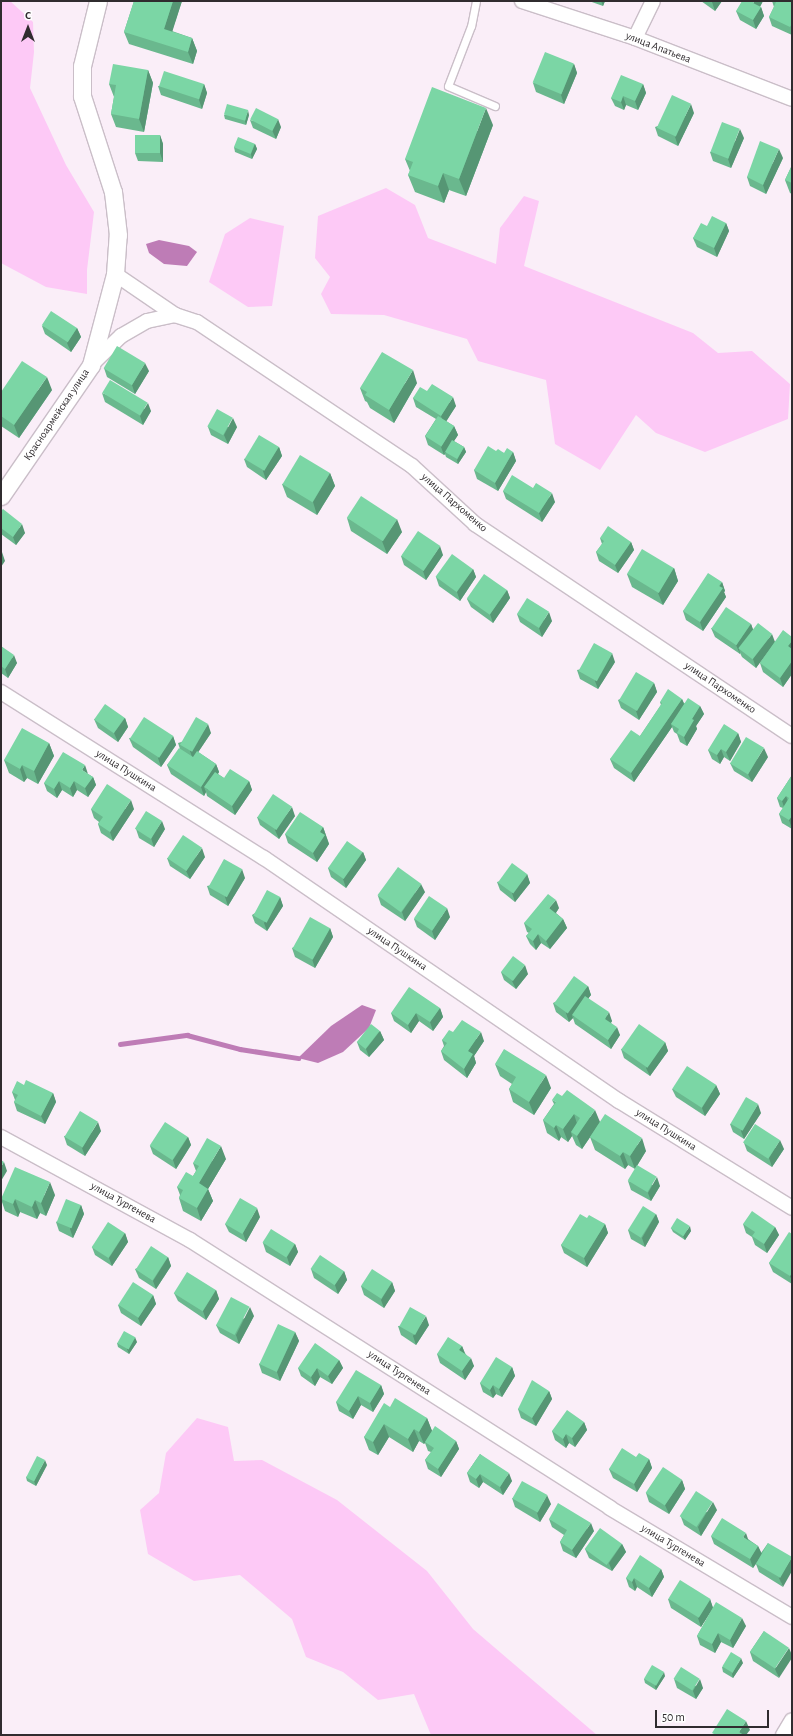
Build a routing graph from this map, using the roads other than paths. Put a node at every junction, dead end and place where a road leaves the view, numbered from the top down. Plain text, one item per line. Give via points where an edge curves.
1 (98, 1) edge
2 (476, 1) edge
3 (522, 1) edge
4 (653, 1) edge
5 (634, 38) junction
6 (792, 99) edge
7 (495, 106) dead end
8 (115, 274) junction
9 (174, 315) junction
10 (91, 365) junction
11 (1, 496) edge
12 (1, 692) edge
13 (792, 736) edge
14 (1, 1136) edge
15 (792, 1208) edge
16 (792, 1617) edge
17 (792, 1720) edge
18 (783, 1735) edge

1 - 8 street, Красноармейская улица via 82,66 82,96 113,192 118,235
2 - 7 lane via 472,26 448,86
3 - 5 street, улица Апатьева
4 - 5 street
5 - 6 street, улица Апатьева
8 - 9 street, улица Пархоменко
8 - 10 street, Красноармейская улица
9 - 10 street via 147,321 121,336
9 - 13 street, улица Пархоменко via 197,322 412,466 475,524
10 - 11 street, Красноармейская улица
12 - 15 street, улица Пушкина via 264,858 619,1101
14 - 16 street, улица Тургенева via 190,1240 610,1508
17 - 18 street

